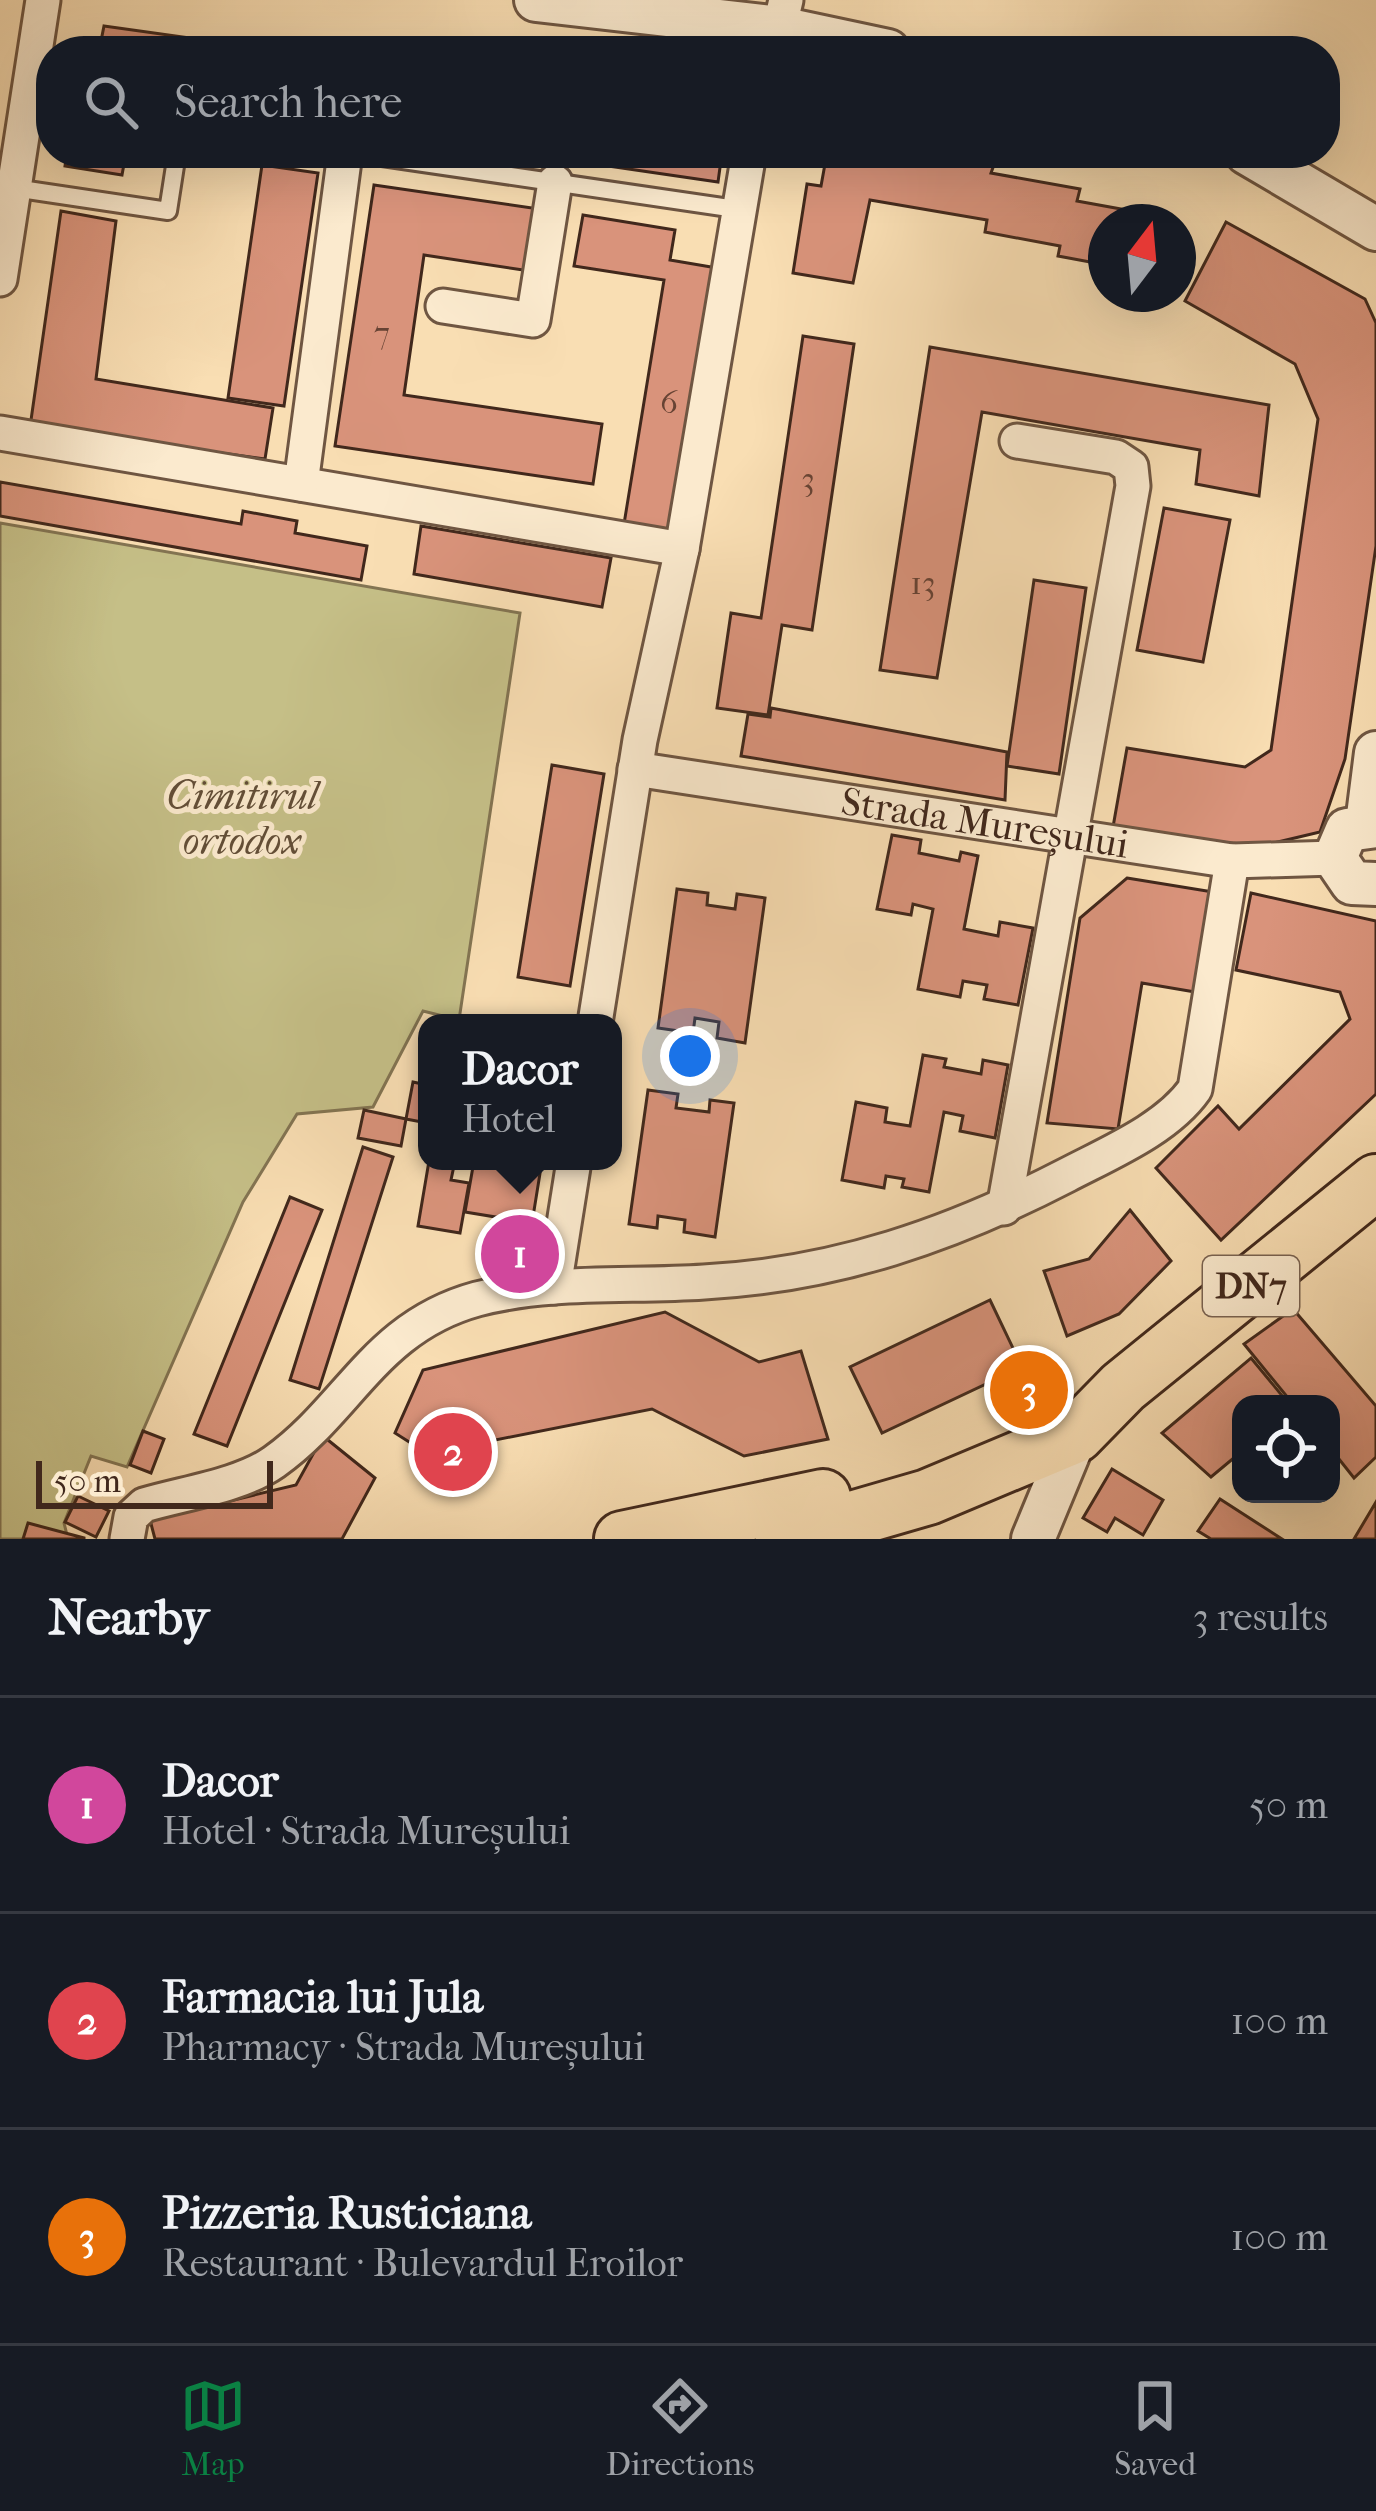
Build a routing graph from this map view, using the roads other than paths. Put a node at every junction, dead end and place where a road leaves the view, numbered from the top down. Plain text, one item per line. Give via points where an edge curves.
1 (43, 0) edge
2 (536, 0) edge
3 (780, 26) edge
4 (37, 36) edge
5 (823, 36) edge
6 (36, 45) edge
7 (175, 168) edge
8 (343, 168) edge
9 (459, 168) edge
10 (746, 168) edge
11 (1272, 168) edge
12 (555, 182) junction
13 (14, 188) junction
14 (736, 209) junction
15 (1376, 229) edge
16 (0, 279) edge
17 (443, 307) dead end
18 (0, 433) edge
19 (1017, 441) dead end
20 (302, 484) junction
21 (682, 549) junction
22 (1376, 753) edge
23 (635, 770) junction
24 (1371, 825) edge
25 (1072, 838) junction
26 (1335, 858) junction
27 (1232, 861) junction
28 (1376, 884) edge
29 (596, 1014) edge
30 (573, 1170) edge
31 (1376, 1182) edge
32 (1004, 1208) junction
33 (554, 1287) junction
34 (1123, 1387) junction
35 (1076, 1435) junction
36 (128, 1539) edge
37 (622, 1539) edge
38 (783, 1539) edge
39 (1033, 1539) edge

1 - 4 street
2 - 3 street
3 - 5 street
6 - 13 street
7 - 13 lane via 168,211
8 - 20 street
9 - 12 lane
10 - 14 street
11 - 15 street
12 - 14 lane
12 - 17 street via 533,320
13 - 16 street
14 - 21 street
18 - 20 street
19 - 25 street via 1116,457 1131,467
20 - 21 street
21 - 23 street
22 - 24 street
23 - 25 street, Strada Mureșului
23 - 29 street
24 - 26 street via 1347,830
25 - 27 street, Strada Mureșului
25 - 32 street
26 - 27 street, Strada Mureșului
26 - 28 street via 1352,883
27 - 32 street via 1195,1089 1125,1145
30 - 33 street
31 - 34 main road, DN7
32 - 33 street via 821,1270
33 - 36 street via 477,1299 406,1333 273,1463 144,1505 131,1517
34 - 35 main road, DN7
34 - 37 main road, DN7 via 852,1489
35 - 38 main road, DN7 via 928,1497
35 - 39 street

